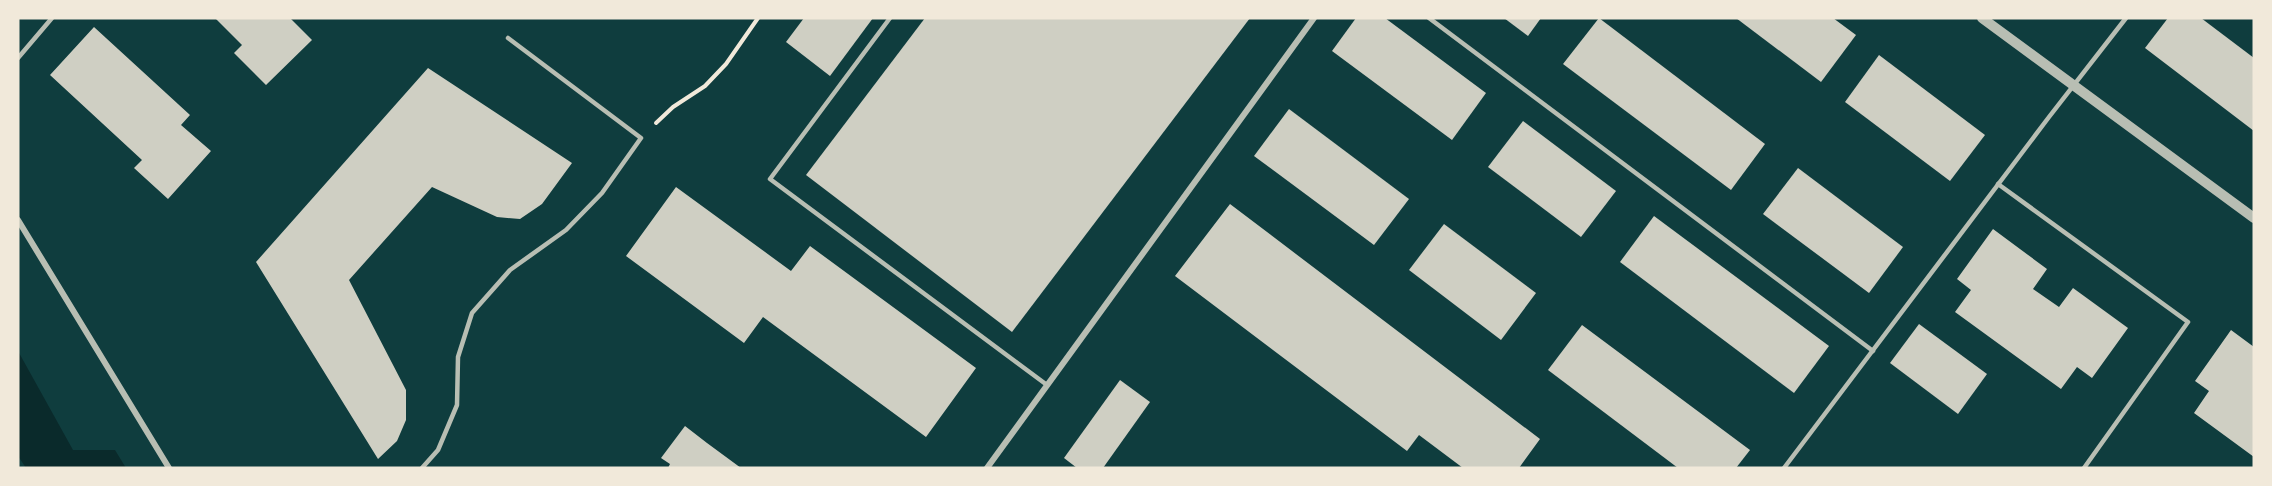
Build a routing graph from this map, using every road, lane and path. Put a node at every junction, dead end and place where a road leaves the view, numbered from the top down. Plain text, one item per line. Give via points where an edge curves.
1 (52, 18) edge
2 (758, 18) edge
3 (890, 18) edge
4 (1314, 18) edge
5 (1430, 18) edge
6 (1982, 18) edge
7 (2126, 18) edge
8 (508, 38) dead end
9 (18, 58) edge
10 (2074, 86) junction
11 (641, 138) junction
12 (1998, 184) junction
13 (2254, 218) edge
14 (18, 220) edge
15 (1873, 351) junction
16 (1047, 385) junction
17 (169, 468) edge
18 (422, 468) edge
19 (987, 468) edge
20 (1784, 468) edge
21 (2084, 468) edge

1 - 9 lane
2 - 11 path via 726,64 705,86 673,106
3 - 16 lane via 770,178
4 - 16 street
5 - 15 lane
6 - 10 street
7 - 10 lane
8 - 11 lane
10 - 12 lane
10 - 13 street
11 - 18 lane via 602,193 566,230 510,270 472,313 458,357 457,405 438,450
12 - 15 lane
12 - 21 lane via 2187,322
14 - 17 street
15 - 20 lane
16 - 19 street

